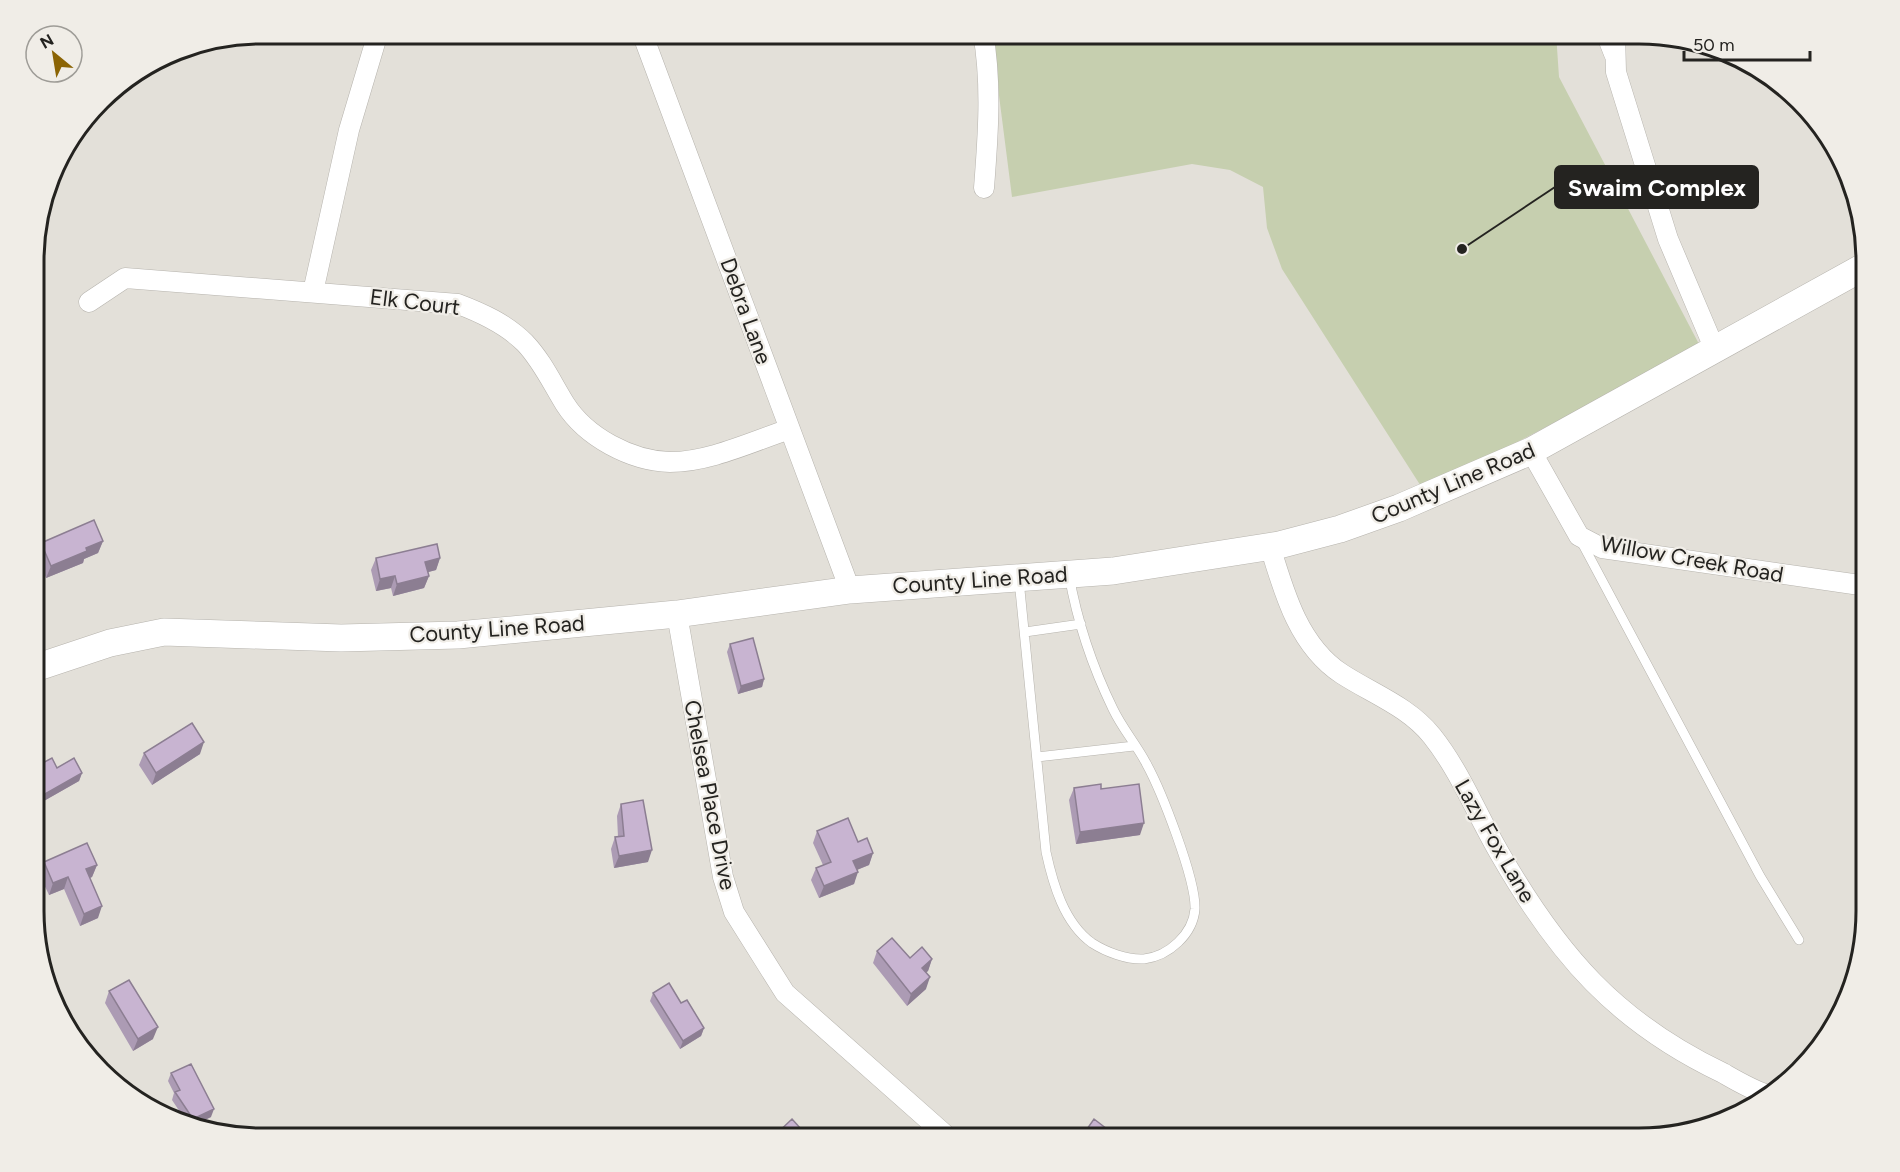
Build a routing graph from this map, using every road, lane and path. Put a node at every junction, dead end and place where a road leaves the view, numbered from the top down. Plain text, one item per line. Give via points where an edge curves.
1 (375, 44) edge
2 (646, 44) edge
3 (985, 44) edge
4 (1605, 44) edge
5 (1615, 44) edge
6 (1616, 72) junction
7 (984, 188) dead end
8 (1856, 271) edge
9 (313, 292) junction
10 (89, 302) dead end
11 (1715, 350) junction
12 (790, 429) junction
13 (1531, 452) junction
14 (1580, 536) junction
15 (1270, 546) junction
16 (1069, 574) junction
17 (1018, 578) junction
18 (1856, 584) edge
19 (850, 590) junction
20 (677, 614) junction
21 (1081, 624) junction
22 (1025, 632) junction
23 (44, 665) edge
24 (1134, 746) junction
25 (1036, 757) junction
26 (1799, 940) dead end
27 (1761, 1092) edge
28 (939, 1129) edge

1 - 9 street via 349,130
2 - 12 street, Debra Lane
3 - 7 street via 988,139
4 - 6 lane
5 - 6 street
6 - 11 street via 1668,239
8 - 11 street, County Line Road
9 - 10 street, Elk Court via 125,278
9 - 12 street, Elk Court via 458,304 482,313 524,342 583,425 635,455 670,462 697,459
11 - 13 street, County Line Road
12 - 19 street, Debra Lane
13 - 14 street, Willow Creek Road
13 - 15 street, County Line Road via 1399,508 1340,529
14 - 18 street, Willow Creek Road via 1602,548 1624,552
14 - 26 lane via 1760,876
15 - 16 street, County Line Road via 1113,571
15 - 27 street, Lazy Fox Lane via 1297,623 1318,652 1341,674 1404,710 1430,734 1447,756 1542,924 1570,959 1620,1009 1687,1056
16 - 17 street, County Line Road
16 - 21 lane
17 - 19 street, County Line Road
17 - 22 lane
19 - 20 street, County Line Road
20 - 23 street, County Line Road via 458,635 341,638 164,632 110,643
20 - 28 street, Chelsea Place Drive via 723,877 735,912 785,993
21 - 22 lane
21 - 24 lane via 1112,707
22 - 25 lane
24 - 25 lane
24 - 25 lane via 1146,762 1170,819 1195,909 1188,932 1170,949 1144,959 1113,954 1091,942 1069,916 1053,883 1046,852

